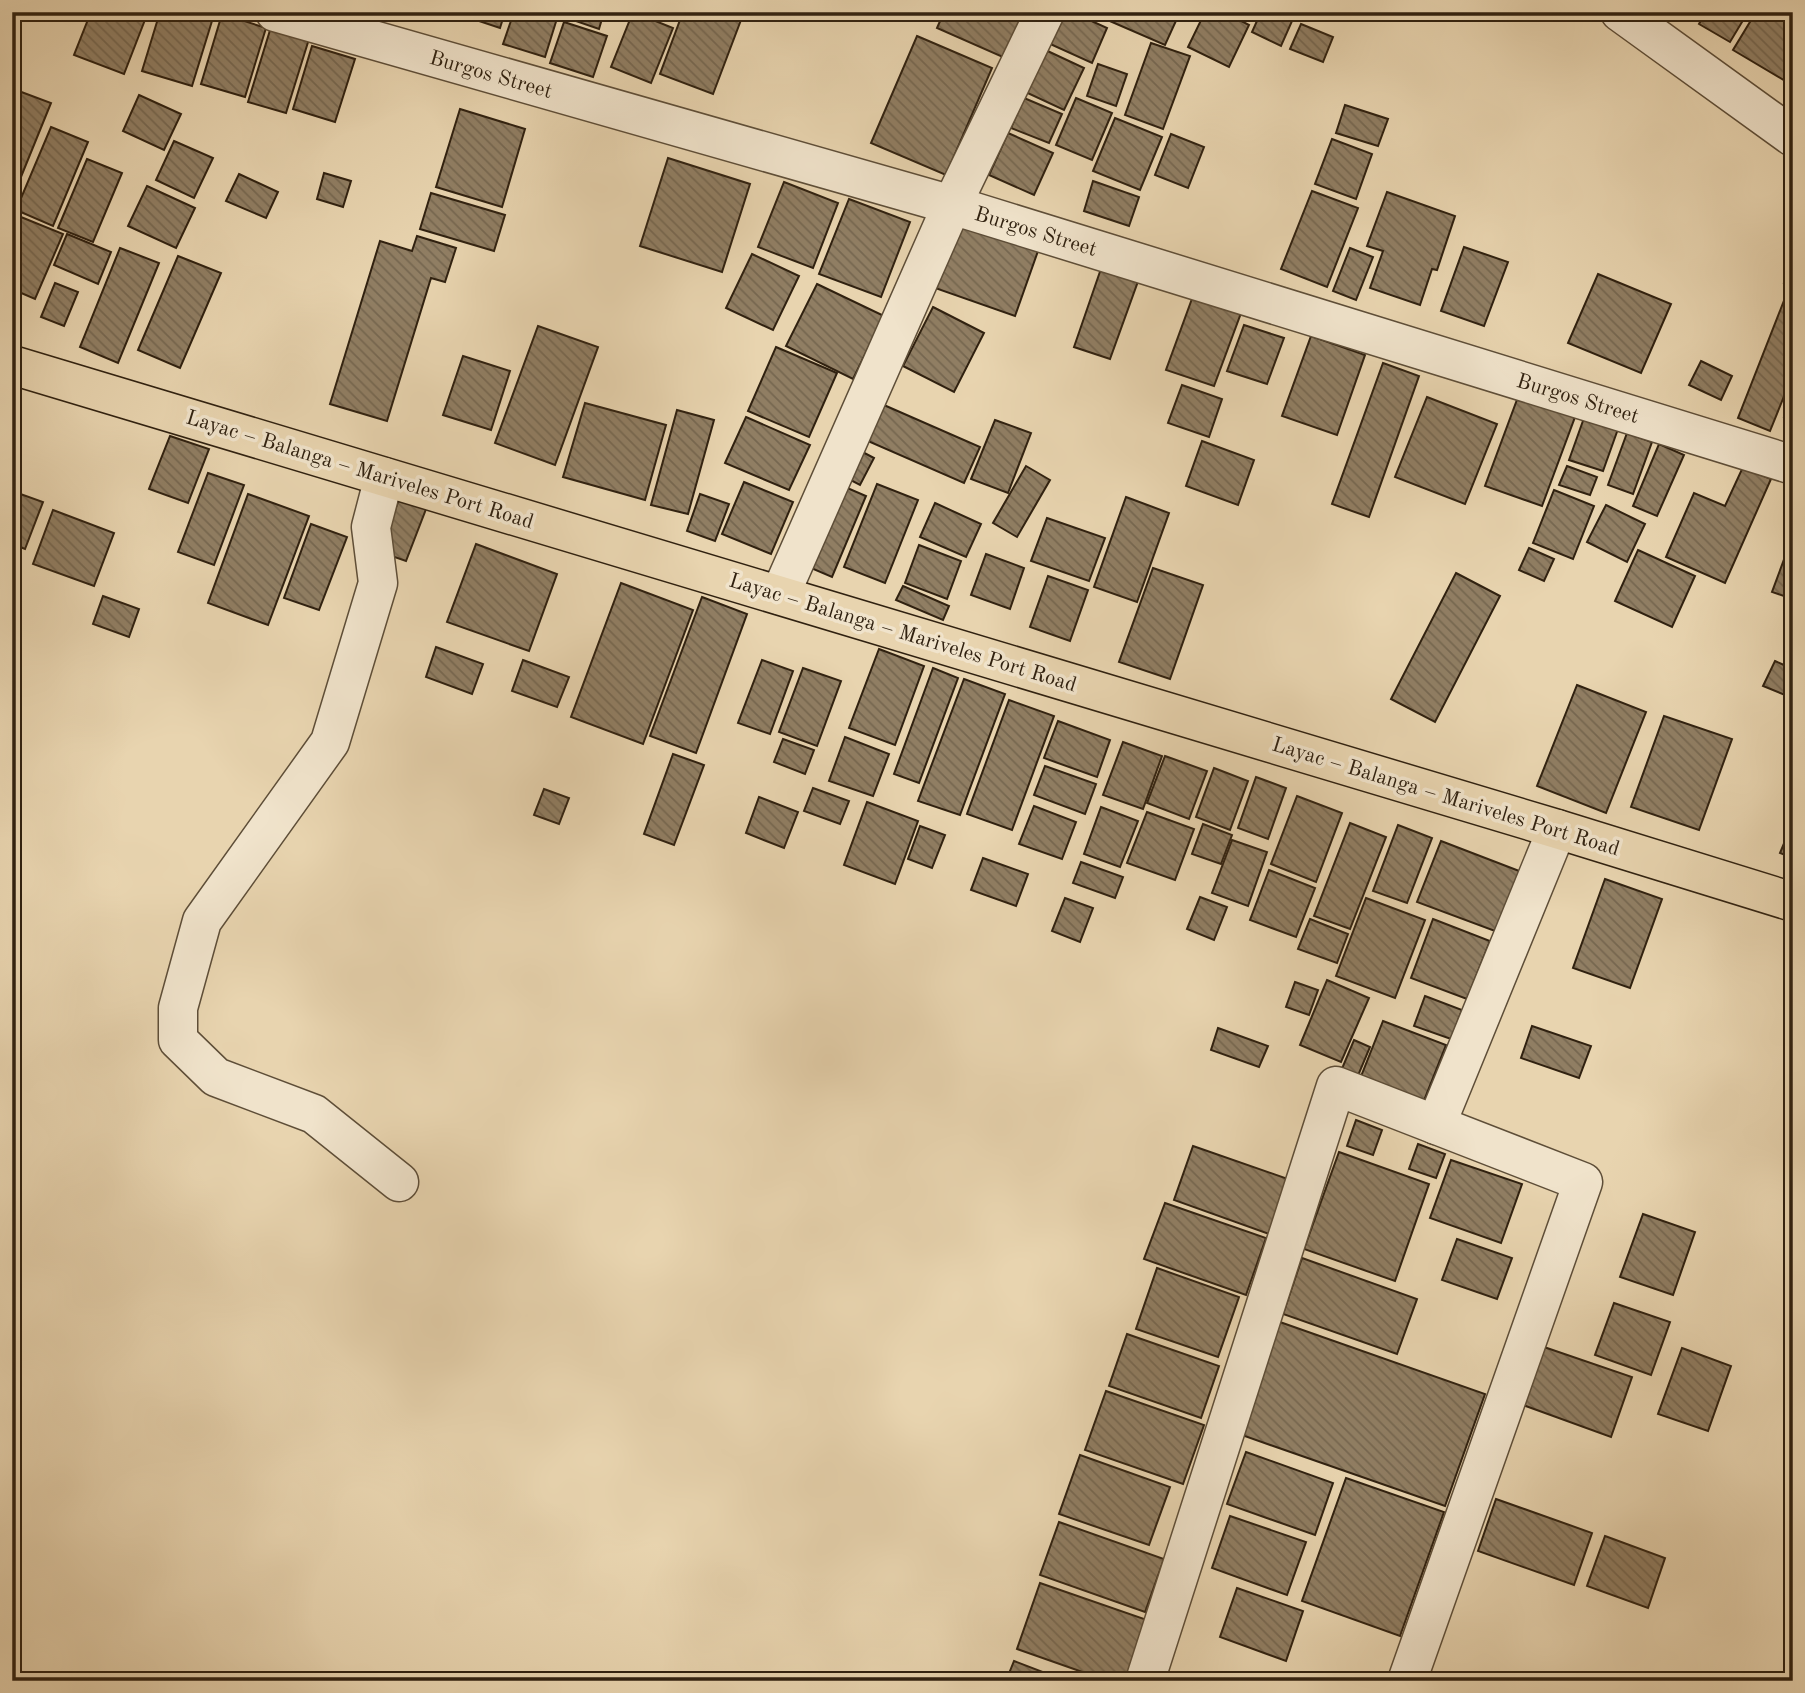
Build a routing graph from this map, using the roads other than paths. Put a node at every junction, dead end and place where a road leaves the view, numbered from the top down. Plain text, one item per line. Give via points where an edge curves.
1 (275, 12) edge
2 (1045, 12) edge
3 (1620, 12) edge
4 (1793, 137) edge
5 (952, 205) junction
6 (12, 365) edge
7 (1793, 465) edge
8 (384, 477) junction
9 (780, 595) junction
10 (1558, 829) junction
11 (1793, 902) edge
12 (1436, 1125) junction
13 (398, 1182) dead end
14 (1145, 1681) edge
15 (1407, 1681) edge

1 - 5 street, Burgos Street
2 - 5 street
3 - 4 street
5 - 7 street, Burgos Street
5 - 9 street
6 - 8 main road, Layac – Balanga – Mariveles Port Road
8 - 9 main road, Layac – Balanga – Mariveles Port Road
8 - 13 street via 371,527 378,583 330,741 202,921 178,1008 178,1040 216,1077 314,1114
9 - 10 main road, Layac – Balanga – Mariveles Port Road
10 - 11 main road, Layac – Balanga – Mariveles Port Road
10 - 12 street
12 - 14 street via 1336,1086
12 - 15 street via 1583,1182

